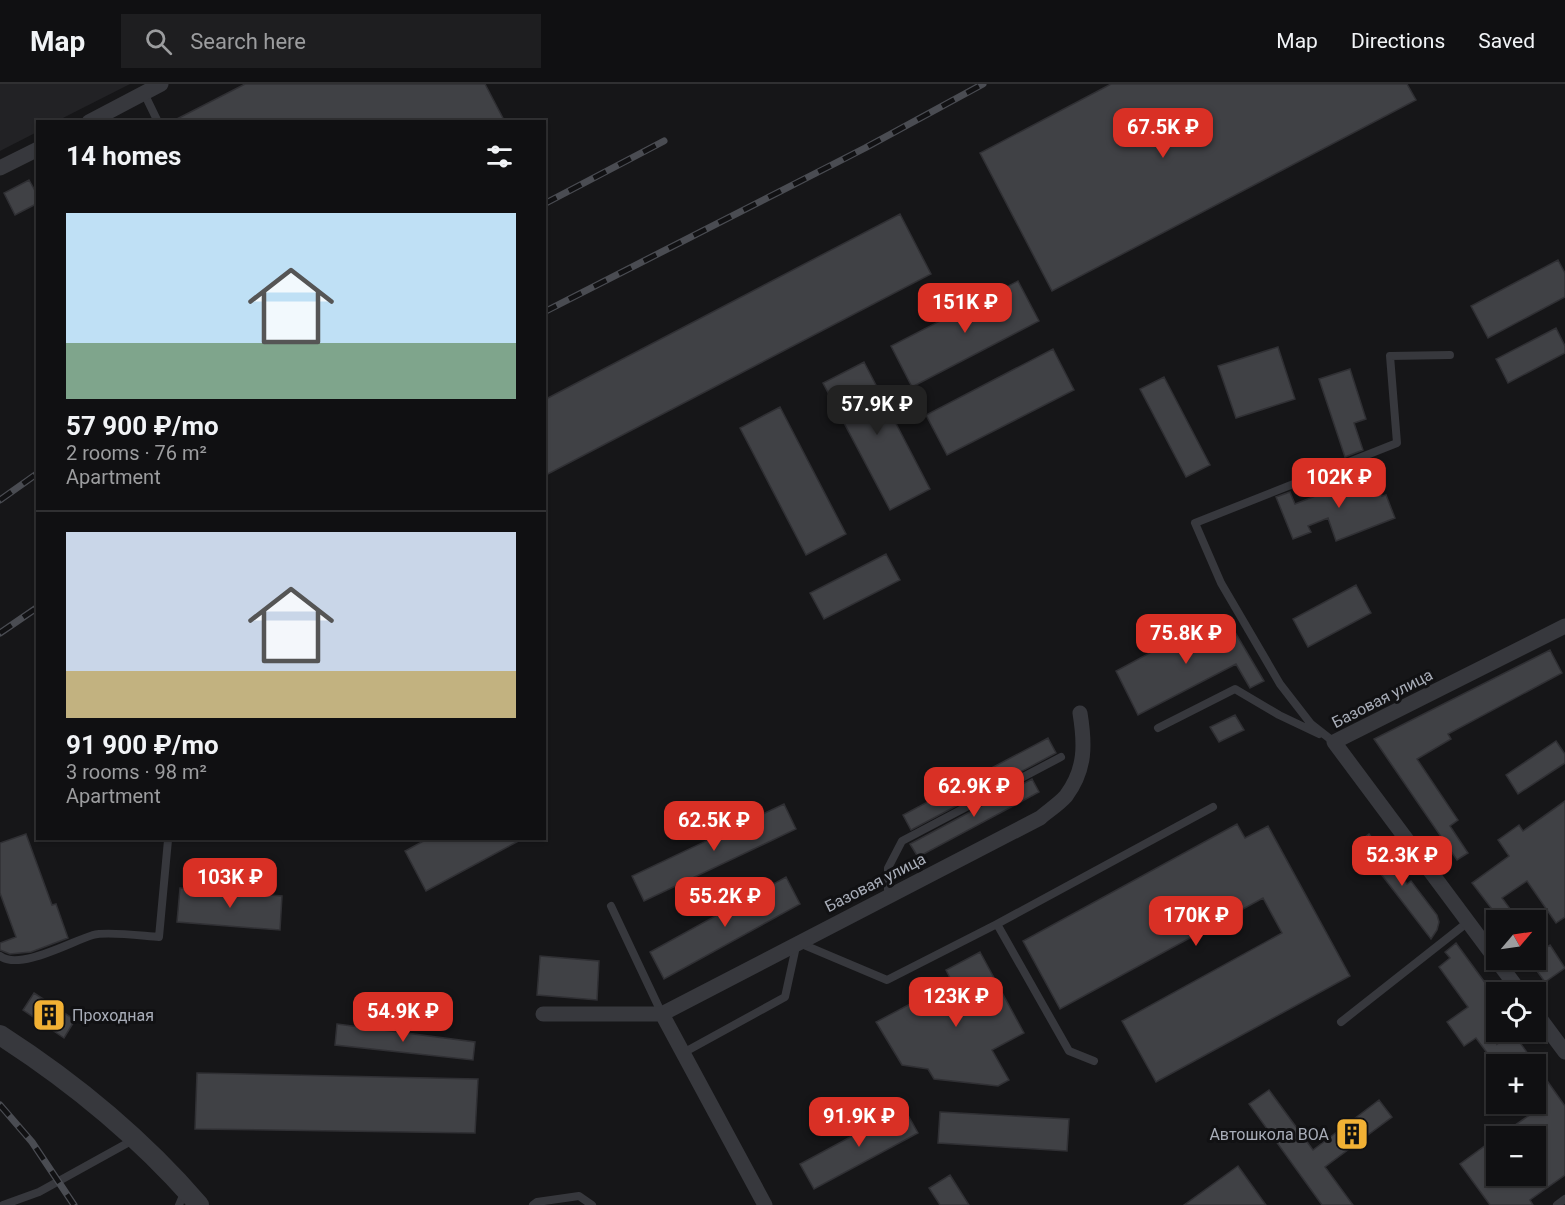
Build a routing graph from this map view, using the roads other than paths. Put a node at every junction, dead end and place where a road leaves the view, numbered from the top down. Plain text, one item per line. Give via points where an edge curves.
1 (161, 84) edge
2 (144, 93) junction
3 (93, 120) edge
4 (157, 120) edge
5 (36, 150) edge
6 (0, 168) edge
7 (1450, 355) dead end
8 (1565, 626) edge
9 (1080, 713) dead end
10 (1158, 728) dead end
11 (1334, 742) junction
12 (1061, 757) dead end
13 (1214, 807) dead end
14 (168, 840) dead end
15 (888, 895) junction
16 (611, 906) dead end
17 (1468, 922) junction
18 (997, 924) junction
19 (797, 942) junction
20 (0, 956) edge
21 (1513, 982) edge
22 (543, 1014) dead end
23 (662, 1014) junction
24 (1341, 1022) dead end
25 (1546, 1026) edge
26 (0, 1035) edge
27 (1565, 1052) edge
28 (683, 1053) junction
29 (1094, 1061) dead end
30 (135, 1139) junction
31 (1565, 1199) edge
32 (188, 1200) edge
33 (3, 1205) edge
34 (533, 1205) edge
35 (592, 1205) edge
36 (765, 1205) edge
37 (1557, 1205) edge

1 - 2 street
2 - 3 street
2 - 4 lane
5 - 6 street
7 - 11 lane via 1390,356 1397,443 1195,523 1221,583 1280,684 1311,724
8 - 11 street, Базовая улица
9 - 15 street, Базовая улица via 1084,742 1079,774 1065,798 1040,818
10 - 11 lane via 1235,689
11 - 17 street, Базовая улица
12 - 15 lane via 902,841 888,868
13 - 18 lane
14 - 20 lane via 159,937 95,934 32,958
15 - 19 street, Базовая улица
16 - 23 lane
17 - 21 street, Базовая улица
17 - 24 lane
18 - 19 lane via 887,980
18 - 29 lane via 1069,1051
19 - 23 street, Базовая улица
19 - 28 lane via 785,997
22 - 23 street, Базовая улица
23 - 28 street
25 - 27 street
26 - 30 street
28 - 36 street
30 - 32 street
30 - 33 lane via 39,1192
31 - 37 lane
34 - 35 lane via 579,1196

